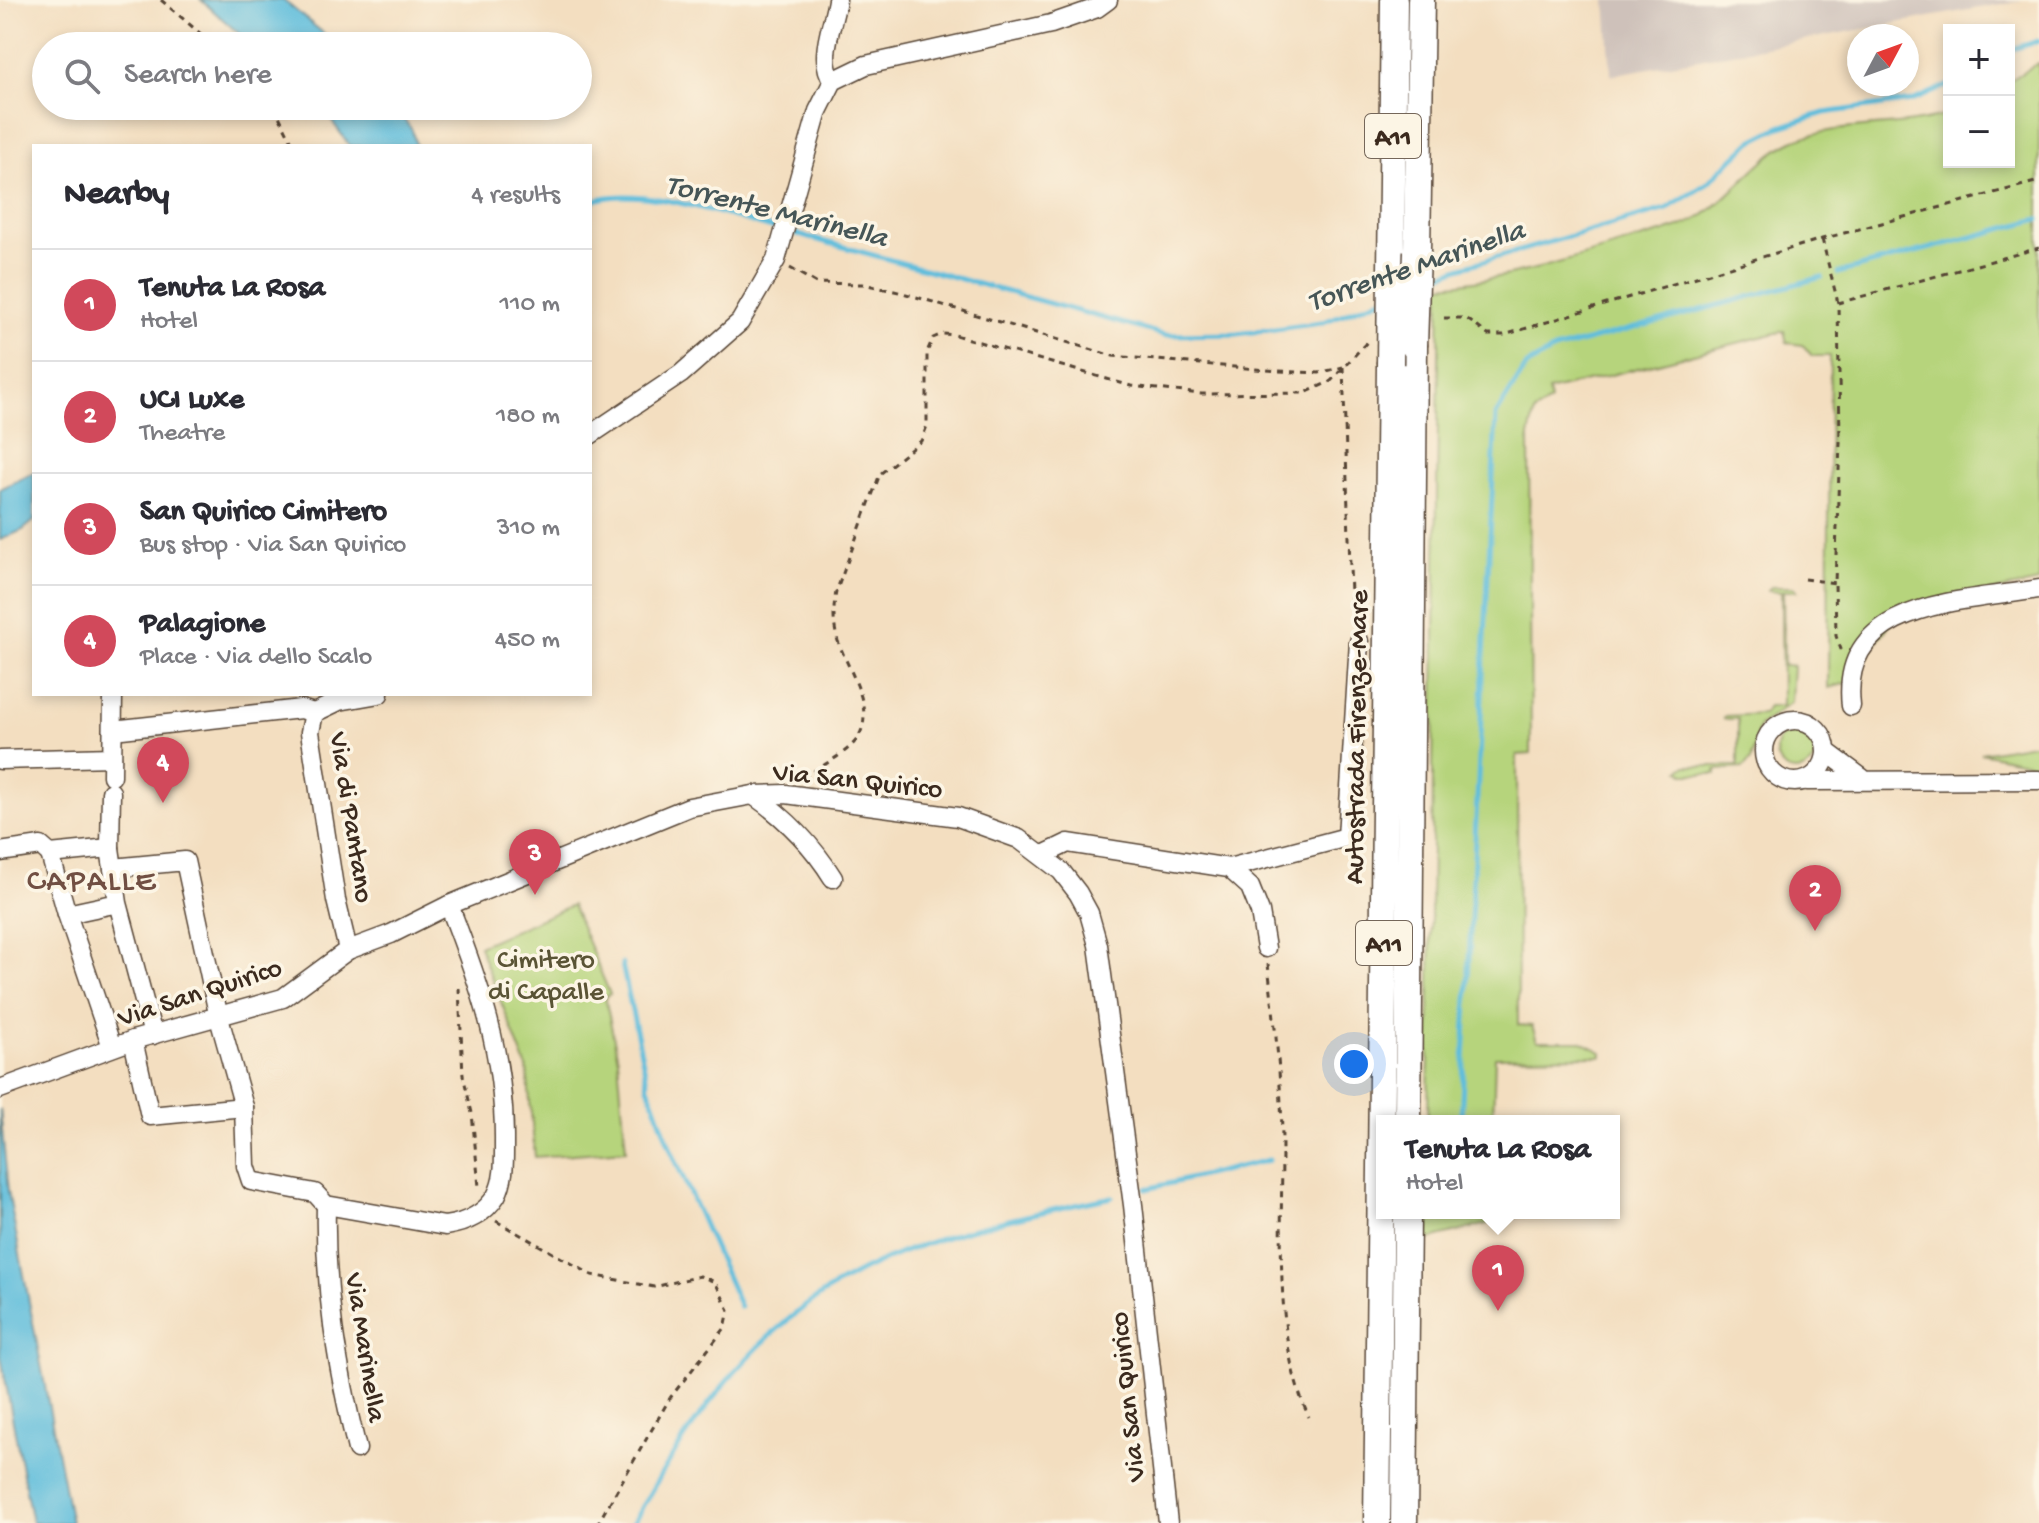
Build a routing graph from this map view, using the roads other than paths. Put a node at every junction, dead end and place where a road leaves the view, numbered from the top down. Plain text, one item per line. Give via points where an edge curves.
1 (837, 0) edge
2 (1108, 0) edge
3 (1394, 0) edge
4 (1421, 0) edge
5 (833, 81) junction
6 (592, 434) edge
7 (2039, 589) edge
8 (1359, 641) road end
9 (113, 696) edge
10 (368, 696) edge
11 (1851, 706) dead end
12 (314, 713) junction
13 (113, 730) junction
14 (1827, 752) junction
15 (0, 760) edge
16 (112, 775) junction
17 (1862, 778) junction
18 (2039, 780) edge
19 (1807, 781) junction
20 (753, 795) junction
21 (110, 848) junction
22 (0, 852) edge
23 (50, 854) junction
24 (1043, 855) junction
25 (113, 868) junction
26 (1229, 868) junction
27 (833, 878) dead end
28 (118, 903) junction
29 (449, 905) junction
30 (67, 914) junction
31 (1266, 948) road end
32 (348, 950) junction
33 (219, 1018) junction
34 (153, 1035) junction
35 (133, 1040) junction
36 (112, 1047) junction
37 (6, 1087) edge
38 (244, 1107) junction
39 (1382, 1115) edge
40 (1408, 1115) edge
41 (326, 1205) junction
42 (1380, 1219) edge
43 (1407, 1219) edge
44 (357, 1449) dead end
45 (1168, 1523) edge
46 (1377, 1523) edge
47 (1404, 1523) edge

1 - 5 street via 826,54
2 - 5 street via 1051,24 866,65
3 - 39 highway, Autostrada Firenze-Mare / A11, bridge
4 - 40 highway, Autostrada Firenze-Mare / A11, bridge
5 - 6 street via 818,111 776,260 740,322 717,346
7 - 11 street via 1890,619 1873,634 1856,662
8 - 26 street via 1347,837
9 - 13 street
10 - 12 street, Via di Pantano
12 - 13 street via 301,709
12 - 32 street, Via di Pantano via 310,732
13 - 16 street
14 - 17 street
14 - 19 street via 1821,769
14 - 19 street via 1821,734 1806,722 1787,721 1770,731 1763,749 1767,767 1789,783
15 - 16 street
16 - 21 street
17 - 18 street
17 - 19 street
20 - 24 street, Via San Quirico via 786,794 958,817 1019,839
20 - 27 street via 816,850
20 - 29 street, Via San Quirico via 689,807
21 - 23 street
21 - 25 street
22 - 23 street via 41,846
23 - 30 street
24 - 26 street via 1068,843
24 - 45 street, Via San Quirico via 1078,893 1098,945
25 - 28 street
25 - 33 street via 185,861
26 - 31 street via 1250,887
28 - 30 street
28 - 34 street
29 - 32 street, Via San Quirico
29 - 41 street via 497,1043 504,1171 497,1195 465,1223 445,1226
30 - 36 street
32 - 33 street, Via San Quirico via 283,998
33 - 34 street, Via San Quirico
33 - 38 street
34 - 35 street, Via San Quirico
35 - 36 street, Via San Quirico
35 - 38 street via 150,1116
36 - 37 street, Via San Quirico
38 - 41 street via 251,1181 315,1193
41 - 44 street, Via Marinella via 328,1307
42 - 46 highway, Autostrada Firenze-Mare / A11, bridge
43 - 47 highway

